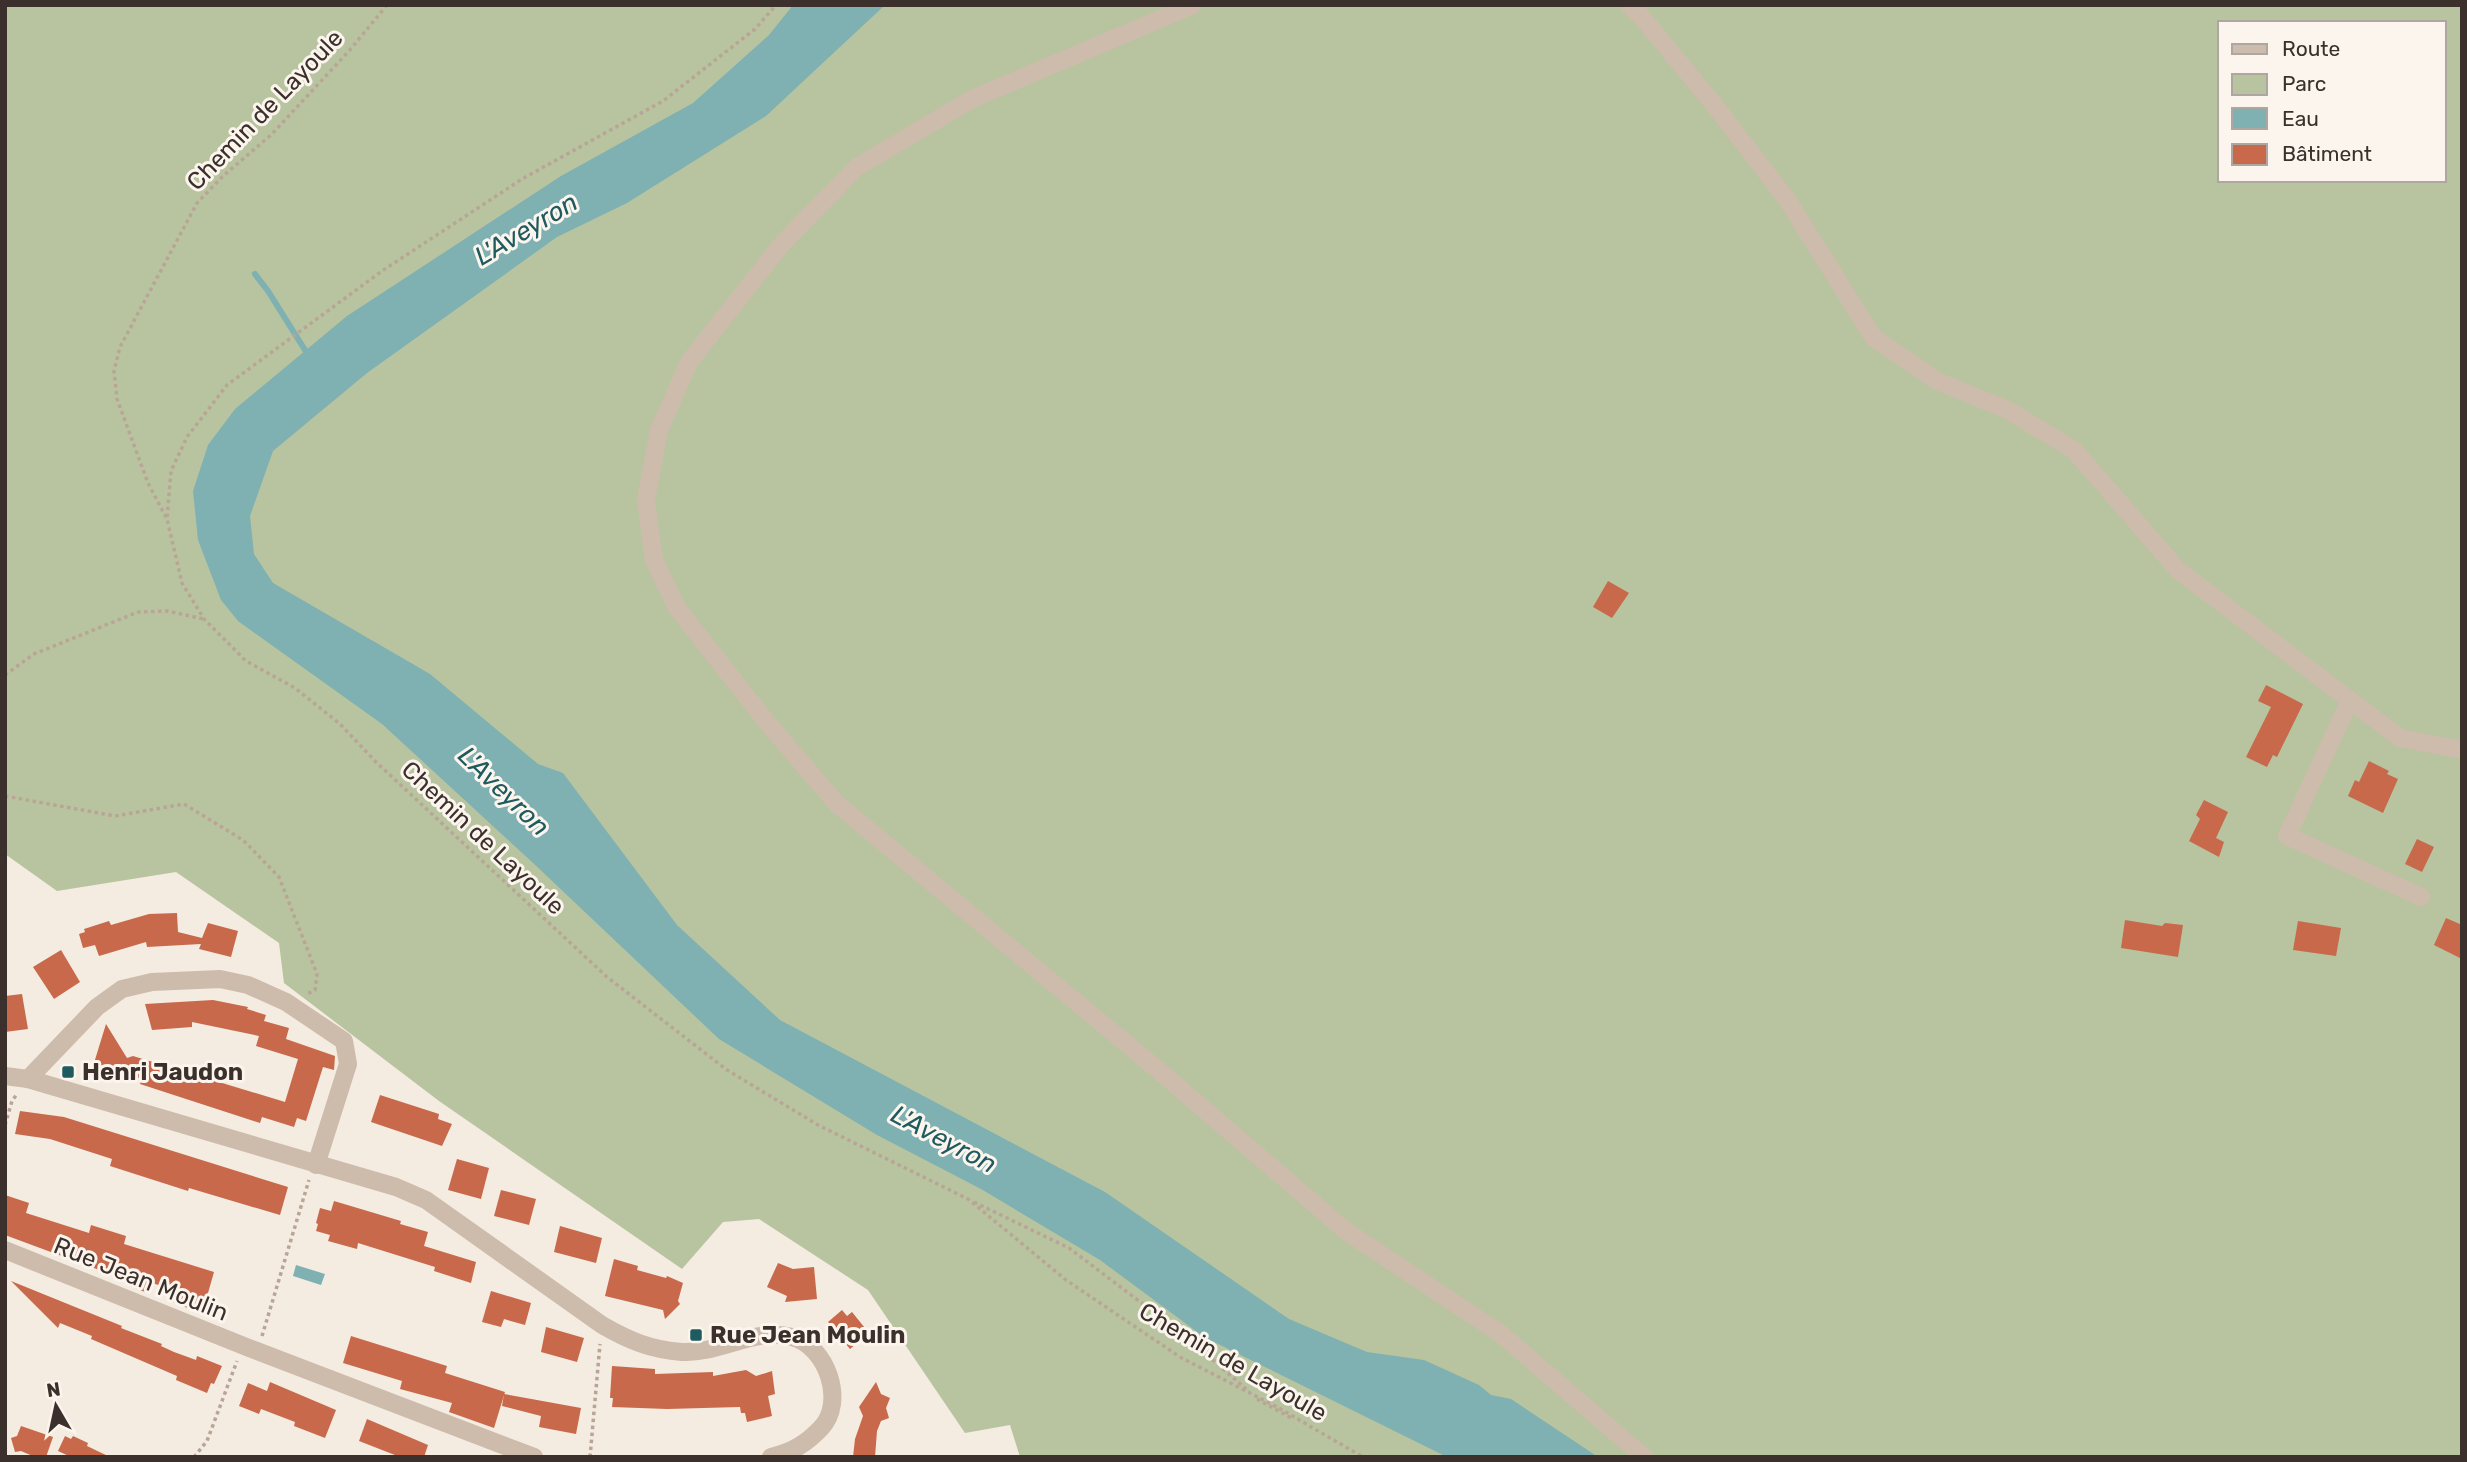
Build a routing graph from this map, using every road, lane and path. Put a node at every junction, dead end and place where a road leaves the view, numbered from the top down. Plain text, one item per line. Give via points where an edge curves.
1 (387, 5) edge
2 (776, 5) edge
3 (1193, 5) edge
4 (1629, 5) edge
5 (167, 519) junction
6 (204, 619) junction
7 (5, 675) edge
8 (2350, 700) junction
9 (2462, 751) edge
10 (5, 796) edge
11 (2421, 897) dead end
12 (317, 974) dead end
13 (5, 1076) edge
14 (28, 1079) junction
15 (5, 1125) edge
16 (316, 1165) junction
17 (968, 1199) junction
18 (5, 1251) edge
19 (602, 1325) junction
20 (249, 1348) junction
21 (1320, 1432) junction
22 (194, 1457) edge
23 (534, 1457) edge
24 (590, 1457) edge
25 (771, 1457) edge
26 (1363, 1457) edge
27 (1644, 1457) edge

1 - 5 path, Chemin de Layoule via 271,135 197,203 120,346 114,371 117,399 148,483
2 - 5 path via 755,29 663,101 523,179 382,271 227,385 187,437 171,471
3 - 27 street via 972,99 857,167 780,246 690,362 659,430 646,500 654,560 677,608 836,803 1346,1231 1501,1334
4 - 8 street via 1788,201 1873,337 1937,381 2008,410 2074,450 2178,570
5 - 6 path, Chemin de Layoule via 182,583
6 - 7 path via 167,611 138,612 34,654
6 - 17 path, Chemin de Layoule via 246,661 295,688 340,724 607,977 727,1070 818,1125
8 - 9 street via 2400,738
8 - 11 street via 2287,836
10 - 12 path via 115,816 184,804 243,840 279,877
13 - 14 street
14 - 15 path via 12,1101
14 - 16 street
14 - 16 street via 97,1007 122,989 152,982 220,979 248,985 286,1002 344,1041 348,1064
16 - 19 street via 426,1200
16 - 20 path via 261,1339
17 - 21 path, Chemin de Layoule via 1066,1280 1180,1357
17 - 21 path via 1069,1248 1189,1339 1263,1404
18 - 20 street, Rue Jean Moulin
19 - 24 path
19 - 25 street via 633,1343 660,1350 700,1350 758,1334 794,1337 819,1354 833,1389 829,1420 811,1439
20 - 22 path via 235,1364 208,1441
20 - 23 street, Rue Jean Moulin
21 - 26 path, Chemin de Layoule

